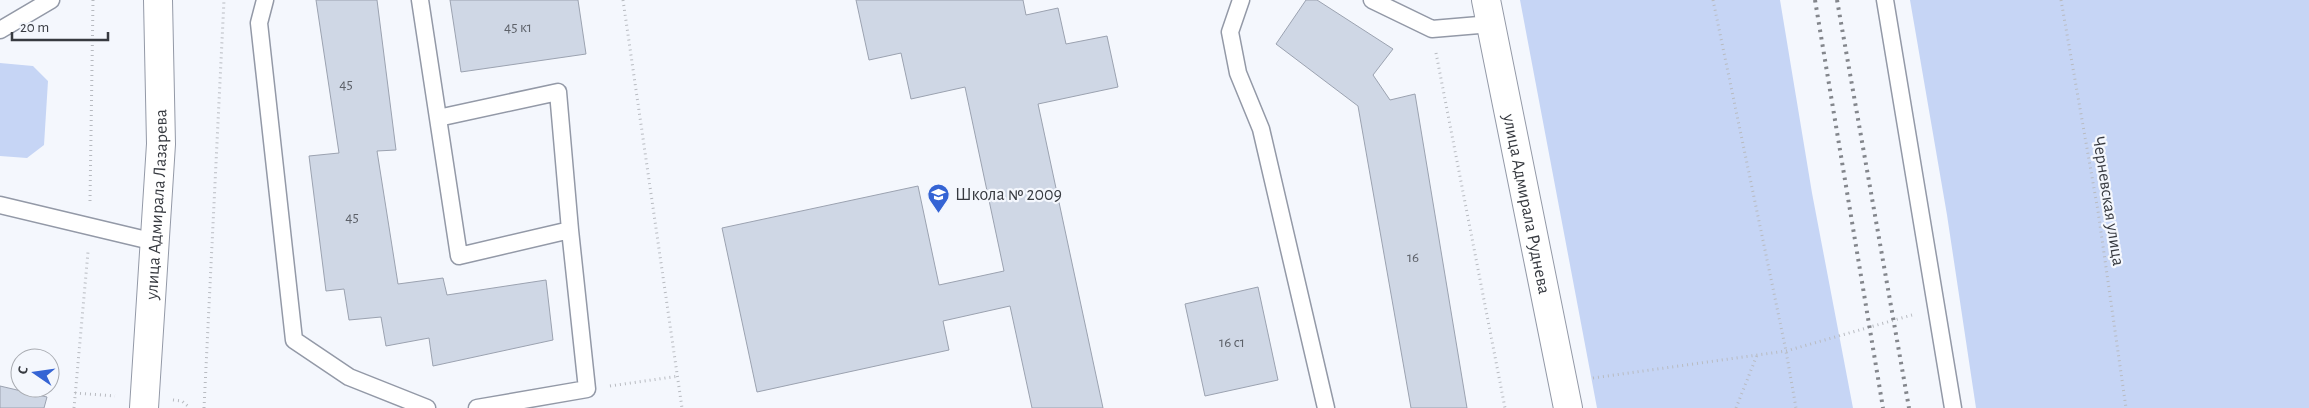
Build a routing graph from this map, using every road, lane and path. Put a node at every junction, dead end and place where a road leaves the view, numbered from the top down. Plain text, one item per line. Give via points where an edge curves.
1 (51, 0) edge
2 (158, 0) edge
3 (224, 0) edge
4 (265, 0) edge
5 (420, 0) edge
6 (623, 0) edge
7 (1241, 0) edge
8 (1372, 0) edge
9 (1713, 0) edge
10 (1885, 0) edge
11 (2061, 0) edge
12 (1488, 12) edge
13 (1432, 29) junction
14 (0, 30) edge
15 (438, 118) junction
16 (0, 205) edge
17 (570, 230) junction
18 (155, 242) junction
19 (1935, 308) junction
20 (1786, 351) junction
21 (1757, 355) junction
22 (678, 376) junction
23 (587, 389) junction
24 (1565, 395) edge
25 (144, 408) edge
26 (204, 408) edge
27 (427, 408) edge
28 (477, 408) edge
29 (682, 408) edge
30 (1326, 408) edge
31 (1505, 408) edge
32 (1736, 408) edge
33 (1796, 408) edge
34 (1953, 408) edge
35 (2126, 408) edge

1 - 14 lane
2 - 18 street, улица Адмирала Лазарева via 161,144
3 - 26 path
4 - 27 lane via 259,23 294,340 349,377
5 - 15 lane
6 - 22 path
7 - 30 lane via 1230,32 1238,74 1261,129
8 - 13 lane
9 - 20 path
10 - 19 lane
11 - 35 path, Черневская улица via 2098,211
12 - 13 lane
12 - 24 street, улица Адмирала Руднева
13 - 31 path
15 - 17 lane via 459,256
15 - 17 lane via 558,92
16 - 18 lane
17 - 23 lane
18 - 25 street, улица Адмирала Лазарева
19 - 20 path
19 - 34 lane
20 - 21 path
20 - 33 path
21 - 24 path
21 - 32 path
22 - 23 path
22 - 29 path
23 - 28 lane

